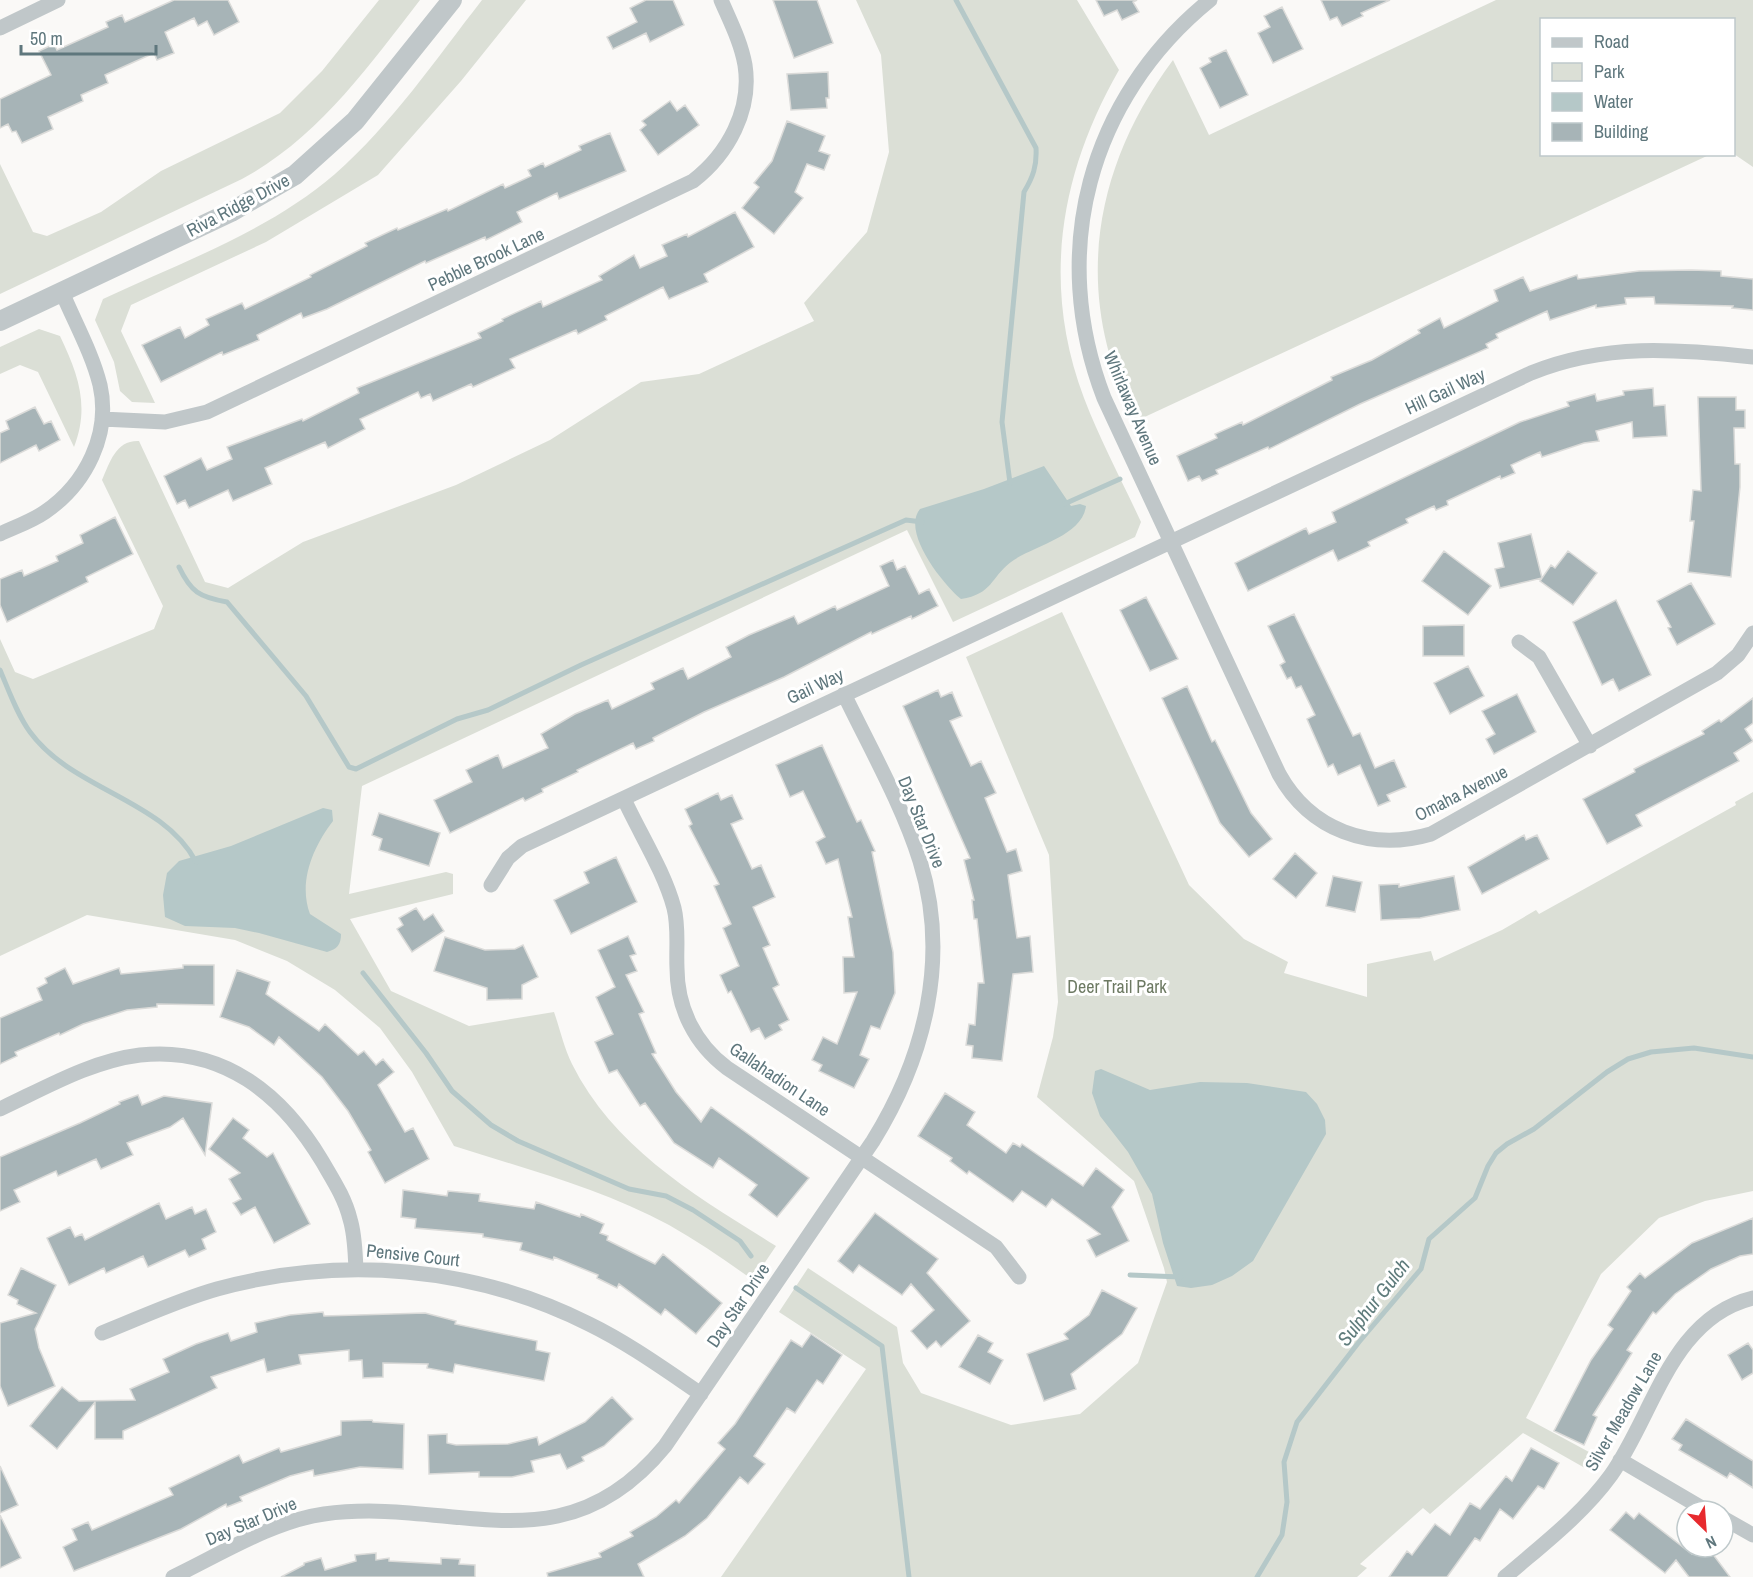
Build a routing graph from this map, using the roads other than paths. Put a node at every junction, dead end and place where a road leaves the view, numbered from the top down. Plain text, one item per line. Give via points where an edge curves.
1 (58, 0) edge
2 (452, 0) edge
3 (721, 0) edge
4 (1210, 0) edge
5 (0, 28) edge
6 (62, 292) junction
7 (0, 321) edge
8 (1753, 357) edge
9 (102, 419) junction
10 (0, 534) edge
11 (1171, 541) junction
12 (1753, 633) edge
13 (1519, 642) dead end
14 (844, 694) junction
15 (1590, 746) junction
16 (624, 799) junction
17 (491, 885) dead end
18 (0, 1109) edge
19 (862, 1157) junction
20 (356, 1269) junction
21 (1019, 1277) dead end
22 (1753, 1298) edge
23 (102, 1333) dead end
24 (701, 1394) junction
25 (1620, 1460) junction
26 (1687, 1499) edge
27 (1735, 1525) edge
28 (1753, 1535) edge
29 (173, 1577) edge
30 (1505, 1577) edge

1 - 5 street
2 - 6 street, Riva Ridge Drive via 355,121 295,175 248,203
3 - 9 street, Pebble Brook Lane via 742,52 746,93 732,138 714,163 693,182 207,412 165,422
4 - 11 street, Whirlaway Avenue via 1157,51 1116,114 1095,166 1078,260 1078,294 1090,361
6 - 7 street, Riva Ridge Drive
6 - 9 street via 97,374
8 - 11 street, Hill Gail Way via 1631,350 1592,354 1550,365
9 - 10 street via 93,453 71,490 43,513
11 - 14 street, Gail Way
11 - 15 street, Omaha Avenue via 1285,785 1306,809 1342,832 1385,842 1431,834
12 - 15 street, Omaha Avenue via 1738,655 1717,673
13 - 15 street via 1539,657
14 - 16 street, Gail Way
14 - 19 street, Day Star Drive via 917,854 928,896 933,946 929,998 918,1049 900,1093
16 - 17 street, Gail Way via 522,846 508,858
16 - 19 street, Gallahadion Lane via 672,901 680,1000 698,1037 727,1068
18 - 20 street via 90,1068 126,1057 174,1055 224,1067 264,1091 304,1131 348,1212 354,1233
19 - 21 street, Gallahadion Lane via 996,1247
19 - 24 street, Day Star Drive
20 - 23 street, Pensive Court via 292,1274 227,1287
20 - 24 street, Pensive Court via 440,1276 526,1297 609,1334
22 - 25 street, Silver Meadow Lane via 1716,1313 1691,1336
24 - 29 street, Day Star Drive via 645,1468 611,1494 566,1514 513,1522 365,1511 316,1515 281,1526
25 - 26 street
25 - 30 street, Silver Meadow Lane via 1575,1517
27 - 28 street

